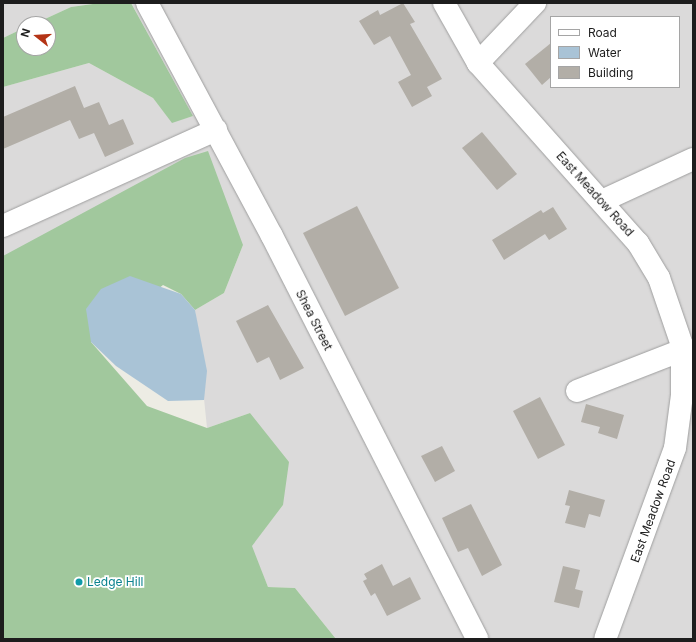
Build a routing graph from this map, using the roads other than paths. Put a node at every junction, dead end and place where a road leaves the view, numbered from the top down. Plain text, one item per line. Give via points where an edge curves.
1 (147, 3) edge
2 (444, 3) edge
3 (535, 3) edge
4 (478, 63) junction
5 (216, 130) junction
6 (693, 159) edge
7 (604, 200) junction
8 (3, 226) edge
9 (682, 350) junction
10 (577, 391) dead end
11 (477, 639) edge
12 (605, 639) edge

1 - 5 street, Shea Street
2 - 4 street, East Meadow Road
3 - 4 street
4 - 7 street, East Meadow Road via 514,108
5 - 8 street
5 - 11 street, Shea Street
6 - 7 street
7 - 9 street, East Meadow Road via 638,242 660,278 675,317
9 - 10 street
9 - 12 street, East Meadow Road via 682,395 675,448

